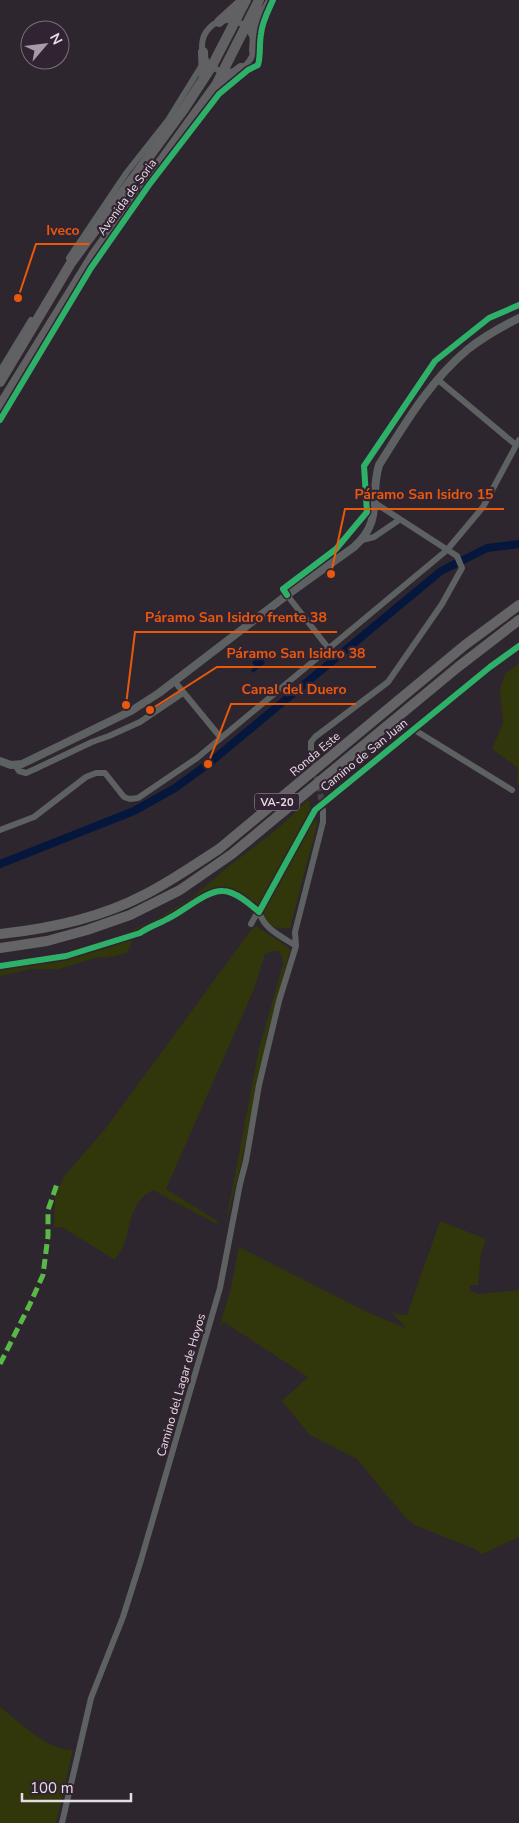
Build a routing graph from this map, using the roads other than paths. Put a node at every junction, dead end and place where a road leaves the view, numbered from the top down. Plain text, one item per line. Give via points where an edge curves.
1 (244, 0) edge
2 (269, 0) edge
3 (258, 1) edge
4 (235, 21) junction
5 (219, 22) junction
6 (257, 22) junction
7 (246, 27) junction
8 (254, 51) junction
9 (203, 52) joint
10 (208, 65) junction
11 (241, 68) junction
12 (222, 72) junction
13 (216, 85) junction
14 (519, 318) edge
15 (0, 371) edge
16 (437, 379) junction
17 (0, 382) edge
18 (0, 406) edge
19 (518, 442) edge
20 (375, 504) junction
21 (399, 520) junction
22 (362, 540) junction
23 (447, 550) junction
24 (287, 595) junction
25 (519, 605) edge
26 (519, 620) edge
27 (519, 646) edge
28 (329, 649) junction
29 (175, 682) junction
30 (183, 693) junction
31 (413, 729) junction
32 (221, 738) junction
33 (311, 750) tunnel mouth
34 (0, 761) edge
35 (16, 764) junction
36 (512, 790) dead end
37 (323, 810) tunnel mouth
38 (0, 830) edge
39 (259, 912) junction
40 (251, 924) dead end
41 (0, 934) edge
42 (296, 946) junction
43 (0, 948) edge
44 (62, 1823) edge

1 - 4 main road, Avenida de Soria
1 - 5 main road
2 - 6 street
3 - 6 main road
3 - 7 main road, Avenida de Soria
4 - 5 street
4 - 7 street
4 - 10 main road, Avenida de Soria
5 - 9 street via 204,36
6 - 8 main road
7 - 8 street
7 - 12 main road, Avenida de Soria
8 - 11 street
9 - 10 main road
10 - 12 street
10 - 15 street, Avenida de Soria via 127,172 76,247
10 - 17 main road, Avenida de Soria via 204,78 184,109 71,263
11 - 12 street
11 - 13 main road
12 - 13 main road, Avenida de Soria
13 - 18 main road, Avenida de Soria via 94,254
14 - 16 street via 474,345
16 - 19 street
16 - 20 street via 379,465 375,478
19 - 23 street via 483,507
20 - 21 street
20 - 22 street via 371,526
21 - 22 street via 374,537
21 - 23 street
22 - 24 street
23 - 28 street
23 - 33 street via 456,556 462,568 442,604 388,682 315,736
24 - 28 street
24 - 29 street
25 - 41 highway, Ronda Este / VA-20 via 458,651 225,844 179,875 142,896 105,911 35,930
26 - 43 highway, Ronda Este / VA-20 via 232,854 180,890 130,915 87,930 47,941
27 - 31 street, Camino de San Juan
28 - 32 street
29 - 30 street
29 - 35 street via 131,711 34,759
30 - 32 street
30 - 35 street via 140,722 26,773 19,771
31 - 36 street, Camino de San Juan
31 - 39 street, Camino de San Juan via 315,810
32 - 38 street via 178,773 138,798 124,797 105,772 96,773 34,817
34 - 35 street
37 - 42 street, Camino del Lagar de Hoyos via 323,822 296,932
39 - 40 street, Camino de San Juan
39 - 42 street via 268,928
42 - 44 street, Camino del Lagar de Hoyos via 259,1085 220,1288 136,1576 91,1698

